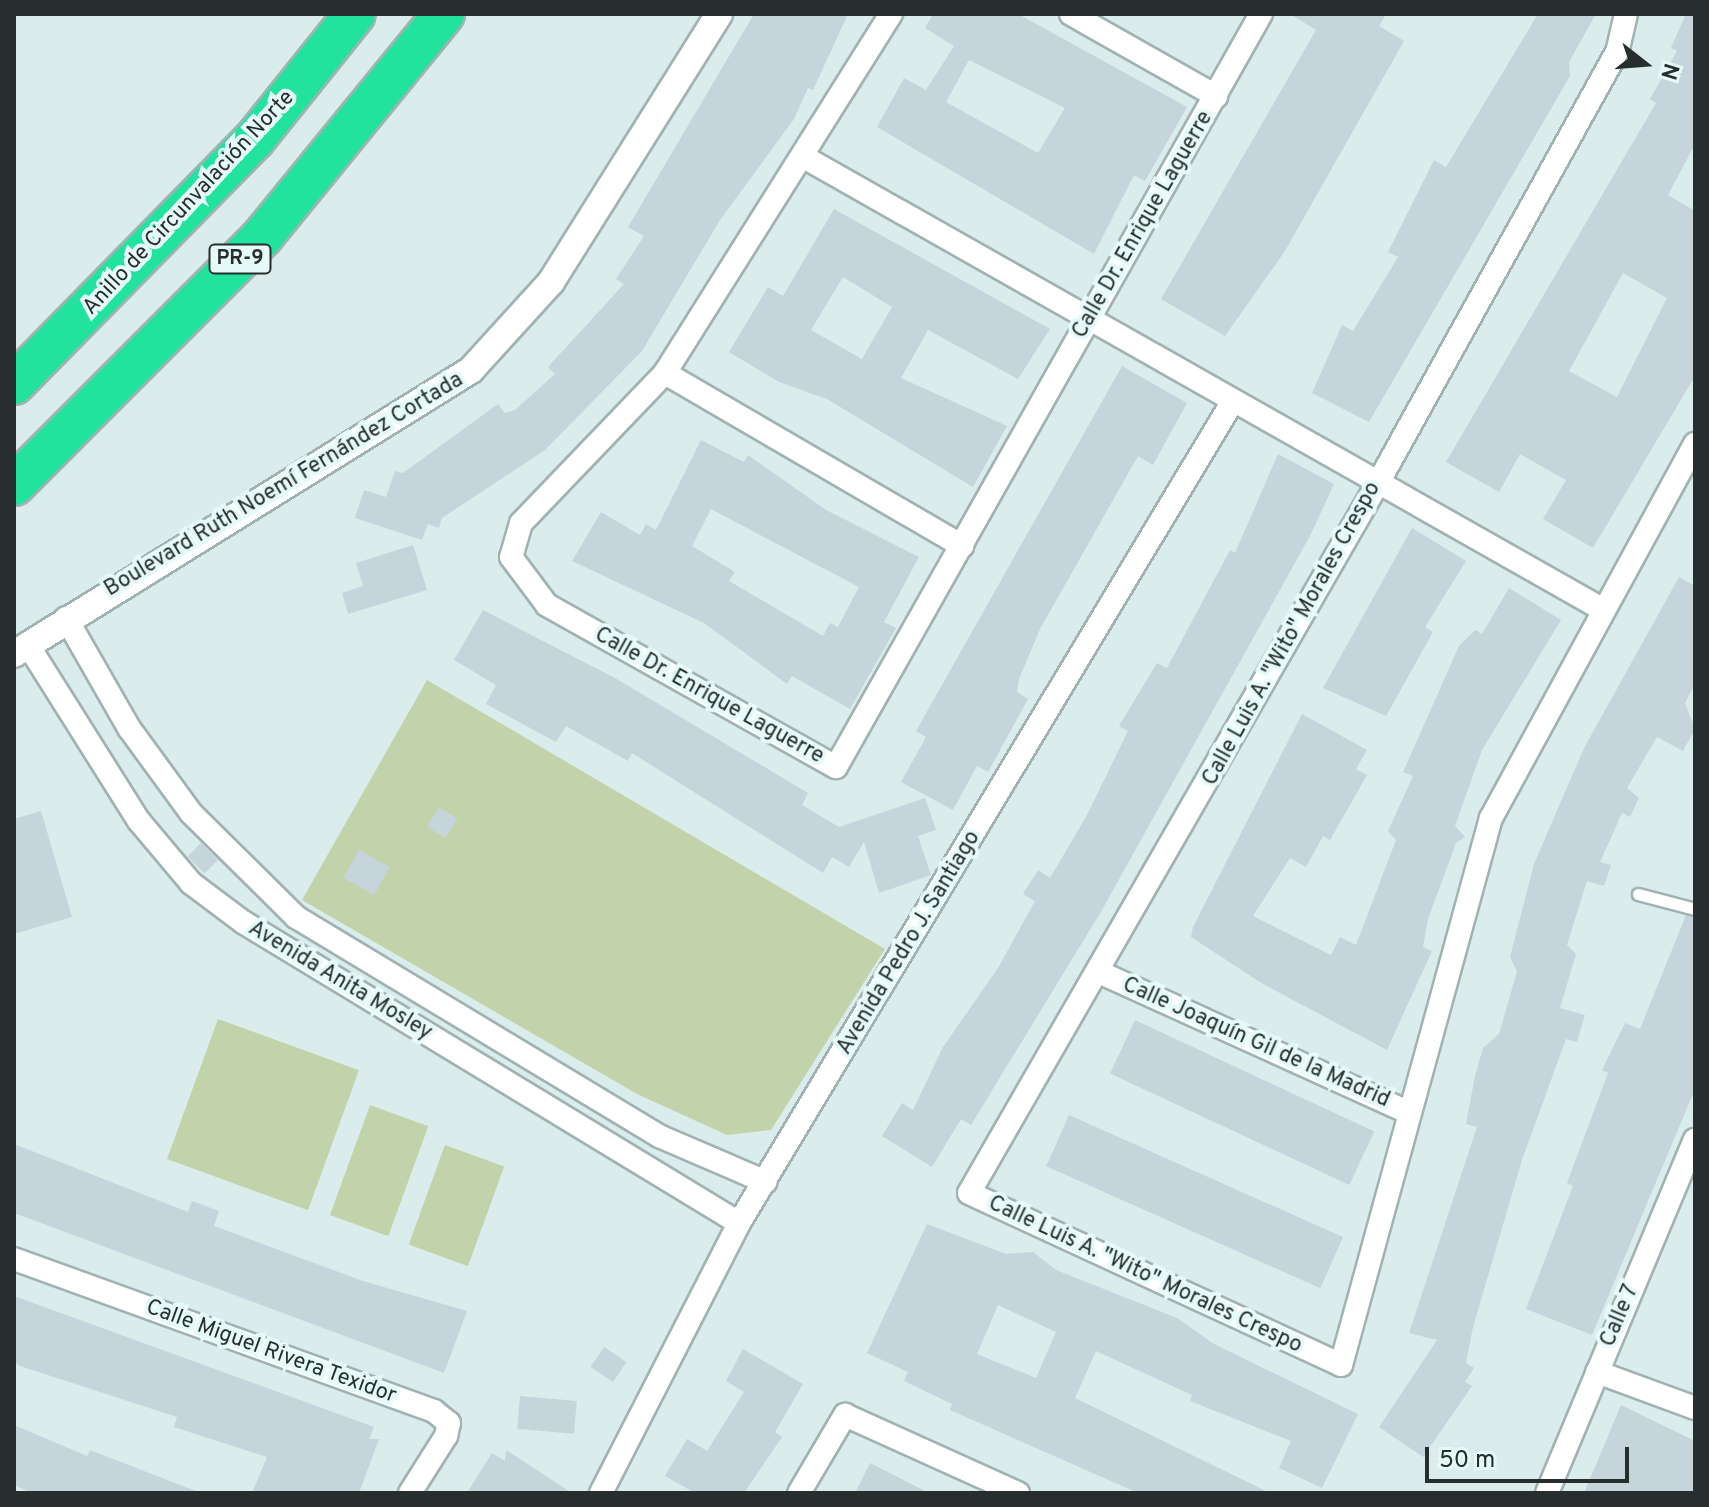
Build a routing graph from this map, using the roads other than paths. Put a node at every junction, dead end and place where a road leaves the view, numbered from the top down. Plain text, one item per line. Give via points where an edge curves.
1 (355, 14) edge
2 (444, 14) edge
3 (719, 14) edge
4 (891, 14) edge
5 (1071, 14) edge
6 (1261, 14) edge
7 (1626, 14) edge
8 (1216, 96) junction
9 (802, 156) junction
10 (1089, 319) junction
11 (665, 373) junction
12 (14, 384) edge
13 (1233, 401) junction
14 (1695, 444) edge
15 (1378, 483) junction
16 (14, 485) edge
17 (962, 546) junction
18 (1602, 609) junction
19 (66, 618) junction
20 (21, 649) edge
21 (1638, 894) dead end
22 (1695, 909) edge
23 (1101, 973) junction
24 (1410, 1113) junction
25 (1695, 1140) edge
26 (766, 1182) junction
27 (739, 1223) junction
28 (14, 1259) edge
29 (1597, 1372) junction
30 (1695, 1408) edge
31 (410, 1493) edge
32 (601, 1493) edge
33 (799, 1493) edge
34 (1018, 1493) edge
35 (1547, 1493) edge

1 - 12 highway, Anillo de Circunvalación Norte via 254,140
2 - 16 highway, PR-9 via 262,237
3 - 19 street, Boulevard Ruth Noemí Fernández Cortada via 551,282 471,370
4 - 9 street, Calle Dr. Enrique Laguerre
5 - 8 street
6 - 8 street, Calle Dr. Enrique Laguerre
7 - 15 street, Calle Luis A. "Wito" Morales Crespo via 1618,50
8 - 10 street, Calle Dr. Enrique Laguerre
9 - 10 street
9 - 11 street, Calle Dr. Enrique Laguerre
10 - 13 street
10 - 17 street, Calle Dr. Enrique Laguerre
11 - 17 street
11 - 17 street, Calle Dr. Enrique Laguerre via 521,523 511,557 547,605 836,767
13 - 15 street
13 - 26 street, Avenida Pedro J. Santiago
14 - 18 street, Calle Luis A. "Wito" Morales Crespo
15 - 18 street
15 - 23 street, Calle Luis A. "Wito" Morales Crespo
18 - 24 street, Calle Luis A. "Wito" Morales Crespo via 1491,818
19 - 20 street, Boulevard Ruth Noemí Fernández Cortada
19 - 26 street, Avenida Anita Mosley via 129,728 191,813 296,917 659,1136
20 - 27 street, Avenida Anita Mosley via 139,821 191,883 243,922
21 - 22 lane
23 - 24 street, Calle Joaquín Gil de la Madrid
23 - 24 street, Calle Luis A. "Wito" Morales Crespo via 969,1193 1341,1365
25 - 29 street, Calle 7
26 - 27 street, Avenida Pedro J. Santiago
27 - 32 street, Avenida Pedro J. Santiago
28 - 31 street, Calle Miguel Rivera Texidor via 434,1411 449,1423 446,1436
29 - 30 street
29 - 35 street, Calle 7
33 - 34 street via 845,1415

